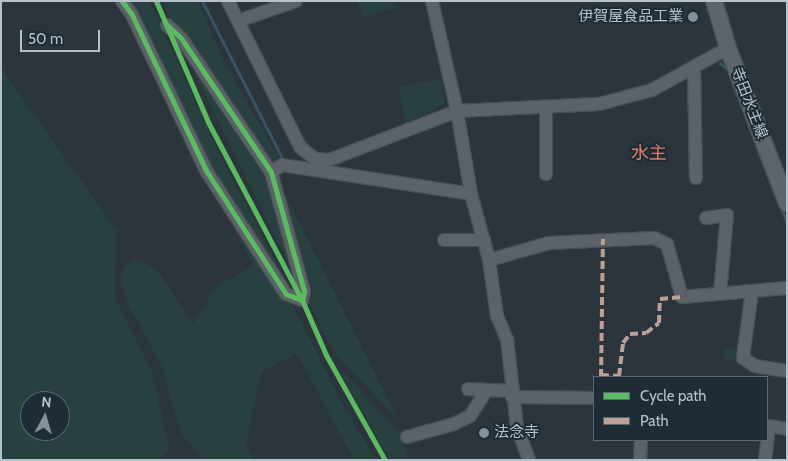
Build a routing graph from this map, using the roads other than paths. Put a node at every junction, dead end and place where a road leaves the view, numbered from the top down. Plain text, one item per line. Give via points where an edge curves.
1 (122, 1) edge
2 (228, 1) edge
3 (296, 1) edge
4 (432, 1) edge
5 (714, 1) edge
6 (238, 21) junction
7 (167, 25) dead end
8 (728, 48) junction
9 (694, 67) junction
10 (546, 109) junction
11 (457, 111) junction
12 (271, 172) junction
13 (546, 174) dead end
14 (696, 178) dead end
15 (471, 194) junction
16 (787, 203) edge
17 (706, 218) dead end
18 (444, 240) dead end
19 (484, 240) junction
20 (489, 260) junction
21 (787, 288) edge
22 (752, 291) junction
23 (720, 294) junction
24 (787, 371) edge
25 (468, 389) dead end
26 (487, 390) junction
27 (511, 394) junction
28 (593, 398) edge
29 (787, 429) edge
30 (768, 433) edge
31 (407, 437) dead end
32 (641, 441) edge
33 (767, 441) edge
34 (530, 460) edge
35 (640, 460) edge
36 (764, 460) edge

1 - 12 street via 132,15 207,172 286,294 302,300 304,291
2 - 6 street
3 - 6 street
4 - 11 street
5 - 8 main road, 寺田水主線
6 - 11 street via 300,147 315,158 329,160
7 - 12 street via 181,38
8 - 9 street
8 - 16 main road, 寺田水主線
9 - 10 street via 652,90 598,104
9 - 14 street
10 - 11 street
10 - 13 street
11 - 15 street
12 - 15 street via 282,165
15 - 19 street
17 - 23 street via 727,216
18 - 19 street
19 - 20 street
20 - 23 street via 549,243 654,238 667,244 682,297
20 - 27 street via 497,316 508,339
21 - 22 street
22 - 23 street
22 - 24 street via 743,358 755,366
25 - 26 street
26 - 27 street
26 - 31 street via 470,416 454,424
27 - 28 street
27 - 34 street via 517,427
29 - 30 street via 769,426
32 - 35 street
33 - 36 street

